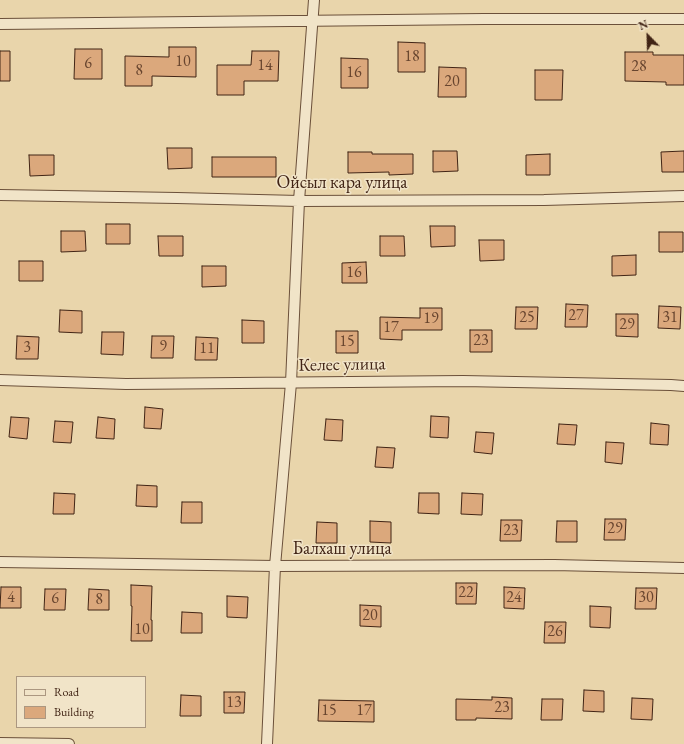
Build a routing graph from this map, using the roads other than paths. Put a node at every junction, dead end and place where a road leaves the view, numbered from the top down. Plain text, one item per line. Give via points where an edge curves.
1 (314, 0) edge
2 (684, 19) edge
3 (313, 21) junction
4 (0, 24) edge
5 (0, 195) edge
6 (684, 196) edge
7 (299, 201) junction
8 (0, 380) edge
9 (291, 383) junction
10 (684, 386) edge
11 (0, 562) edge
12 (275, 566) junction
13 (684, 568) edge
14 (0, 743) edge
15 (69, 744) edge
16 (267, 744) edge

1 - 3 street
2 - 3 street
3 - 4 street
3 - 7 street
5 - 7 street, Ойсыл кара улица
6 - 7 street, Ойсыл кара улица via 544,200
7 - 9 street
8 - 9 street, Келес улица via 126,384
9 - 10 street, Келес улица via 464,381
9 - 12 street
11 - 12 street, Балхаш улица
12 - 13 street, Балхаш улица via 554,565
12 - 16 street
14 - 15 street

